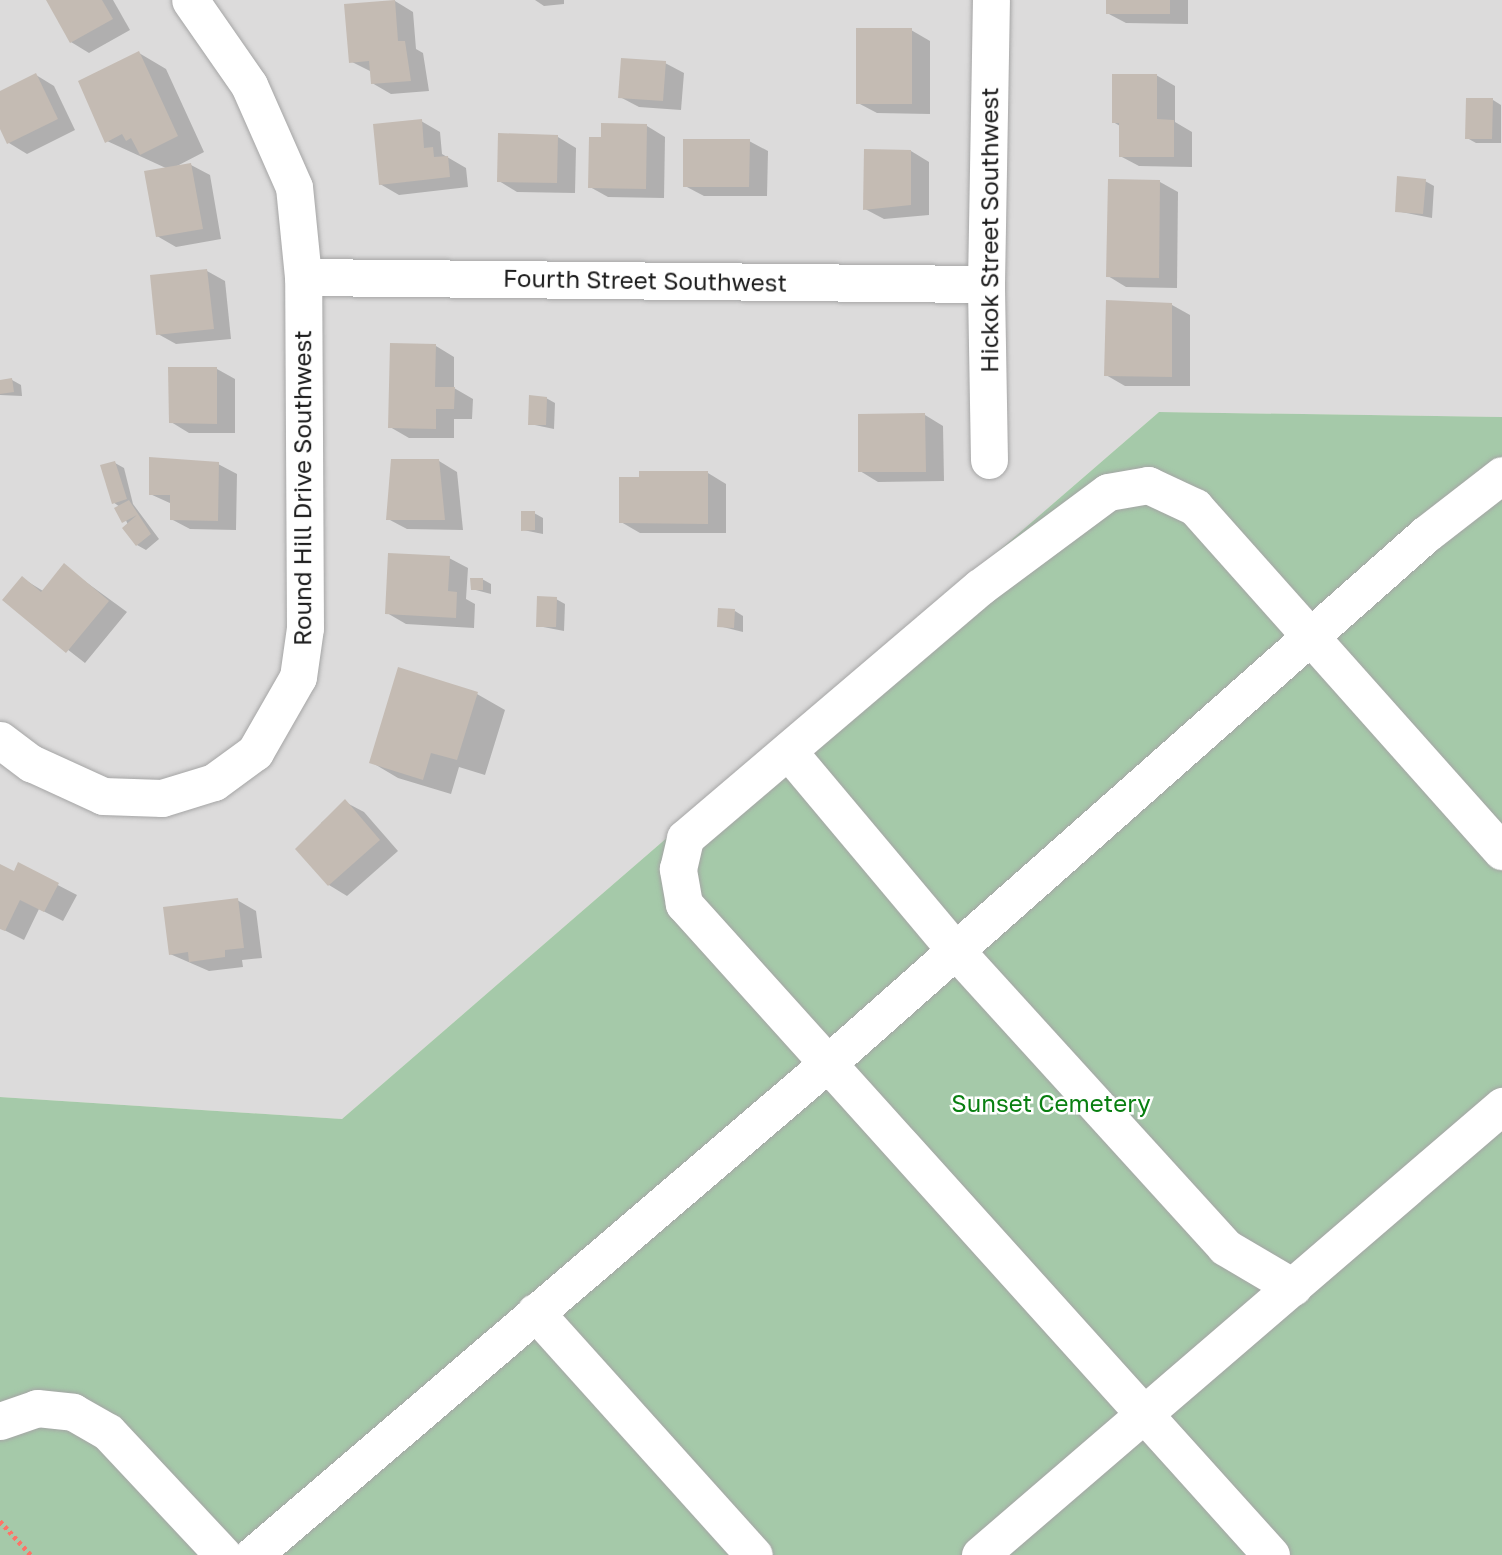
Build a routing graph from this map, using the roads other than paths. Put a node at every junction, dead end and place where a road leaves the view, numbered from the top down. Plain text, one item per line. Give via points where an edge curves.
1 (190, 0) edge
2 (991, 0) edge
3 (303, 276) junction
4 (986, 284) junction
5 (989, 460) dead end
6 (1502, 475) edge
7 (1311, 635) junction
8 (0, 740) edge
9 (788, 751) junction
10 (1502, 851) edge
11 (956, 951) junction
12 (828, 1063) junction
13 (1502, 1106) edge
14 (1293, 1287) junction
15 (535, 1312) junction
16 (1145, 1413) junction
17 (0, 1421) edge
18 (223, 1555) edge
19 (253, 1555) edge
20 (754, 1555) edge
21 (980, 1555) edge
22 (1271, 1555) edge

1 - 3 street, Round Hill Drive Southwest via 249,85 294,187
2 - 4 street, Hickok Street Southwest
3 - 4 street, Fourth Street Southwest
3 - 8 street, Round Hill Drive Southwest via 304,628 298,677 283,710 255,752 214,782 162,798 103,796 31,763
4 - 5 street, Hickok Street Southwest
6 - 7 street via 1426,534
7 - 9 street via 1195,507 1148,485 1108,492 980,587
7 - 10 street
7 - 11 street
9 - 11 street
9 - 12 street via 685,838 678,869 684,904
11 - 12 street
11 - 14 street via 1225,1247
12 - 15 street
12 - 16 street
13 - 14 street
14 - 16 street
15 - 19 street
15 - 20 street
16 - 21 street
16 - 22 street
17 - 18 street via 37,1408 74,1412 108,1432

